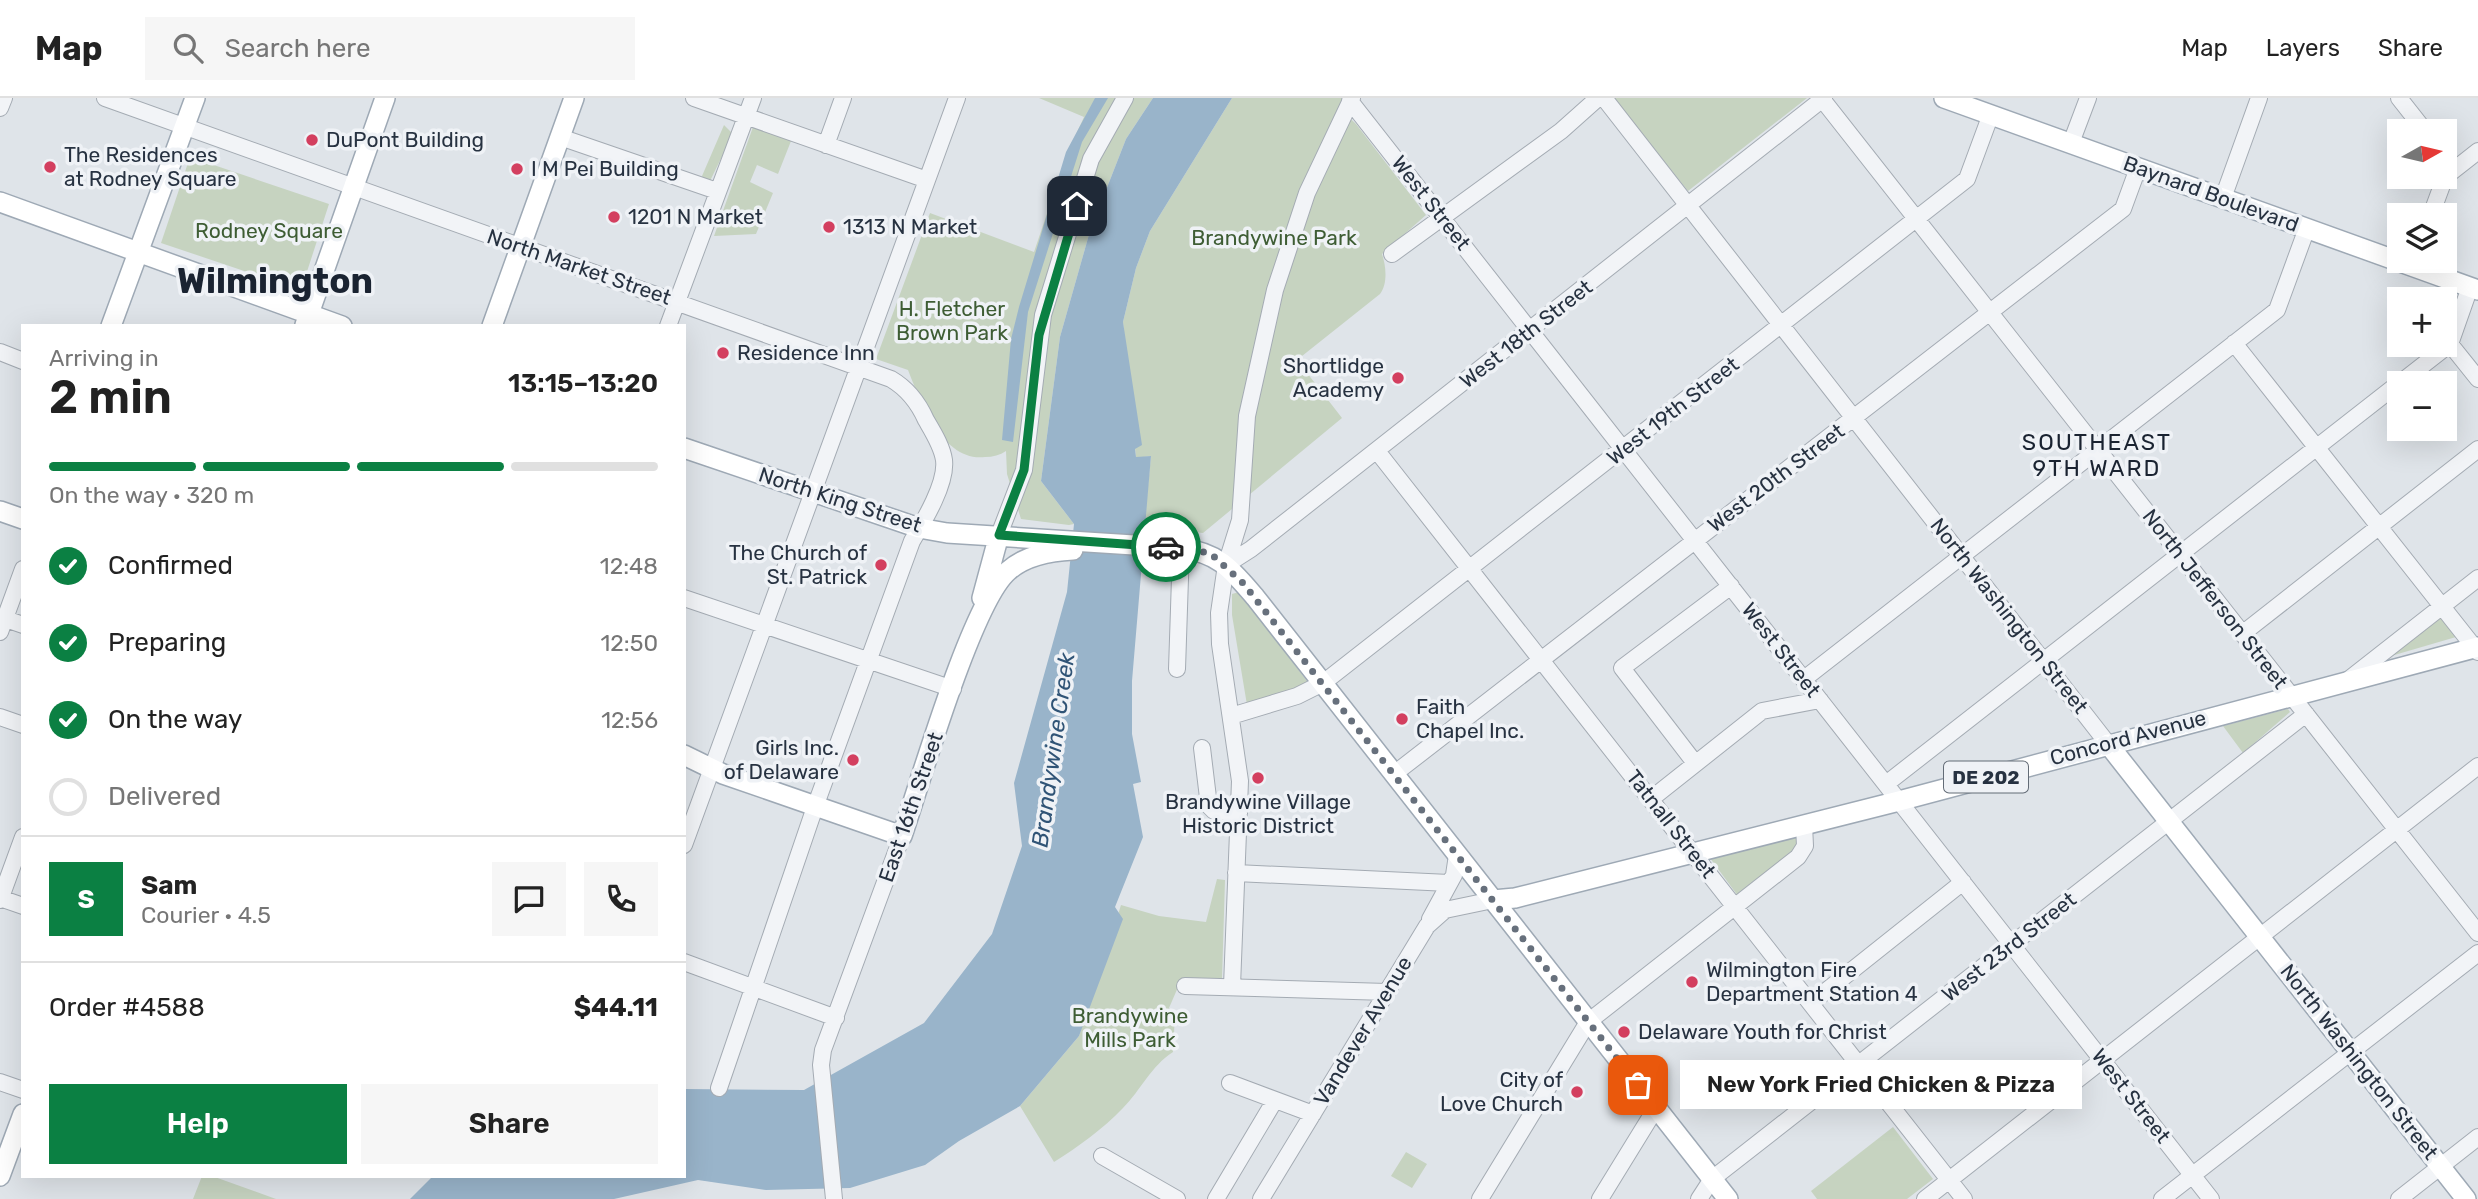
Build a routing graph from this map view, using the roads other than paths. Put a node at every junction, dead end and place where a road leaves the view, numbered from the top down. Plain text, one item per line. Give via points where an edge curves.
1 (4, 98) edge
2 (105, 98) edge
3 (195, 98) edge
4 (385, 98) edge
5 (574, 98) edge
6 (694, 98) edge
7 (753, 98) edge
8 (843, 98) edge
9 (957, 98) edge
10 (1125, 98) edge
11 (1598, 98) edge
12 (1604, 98) edge
13 (1823, 98) edge
14 (1944, 98) edge
15 (2088, 98) edge
16 (2399, 98) edge
17 (1353, 99) edge
18 (2257, 99) edge
19 (0, 108) edge
20 (1991, 114) junction
21 (746, 116) junction
22 (2416, 119) edge
23 (184, 129) junction
24 (560, 137) junction
25 (2071, 143) junction
26 (826, 145) junction
27 (2478, 150) edge
28 (2457, 159) edge
29 (2138, 167) junction
30 (927, 180) junction
31 (353, 187) junction
32 (717, 191) junction
33 (2223, 198) junction
34 (0, 202) edge
35 (1688, 205) junction
36 (1443, 218) junction
37 (1916, 220) junction
38 (2307, 228) junction
39 (521, 246) junction
40 (139, 252) junction
41 (1392, 254) dead end
42 (2387, 254) edge
43 (2437, 273) edge
44 (2474, 288) edge
45 (677, 301) junction
46 (1990, 312) junction
47 (306, 319) edge
48 (112, 324) edge
49 (332, 324) edge
50 (493, 324) edge
51 (669, 324) edge
52 (1782, 325) junction
53 (2457, 328) edge
54 (1533, 330) junction
55 (2234, 343) junction
56 (0, 352) edge
57 (2457, 353) edge
58 (2433, 357) edge
59 (21, 360) edge
60 (859, 368) junction
61 (2415, 371) edge
62 (2478, 379) edge
63 (2387, 393) edge
64 (1855, 419) junction
65 (2317, 448) junction
66 (686, 449) edge
67 (2098, 449) junction
68 (2478, 449) edge
69 (1623, 450) junction
70 (1377, 451) junction
71 (813, 493) junction
72 (0, 511) edge
73 (21, 518) edge
74 (2379, 527) junction
75 (919, 528) junction
76 (999, 535) junction
77 (1695, 540) junction
78 (1056, 545) junction
79 (1166, 547) junction
80 (2180, 554) junction
81 (1962, 556) junction
82 (1226, 565) junction
83 (1471, 569) junction
84 (21, 574) edge
85 (2478, 578) edge
86 (1731, 586) junction
87 (686, 599) edge
88 (2442, 606) junction
89 (2, 623) edge
90 (21, 625) edge
91 (765, 626) junction
92 (974, 631) junction
93 (2242, 634) junction
94 (2477, 649) edge
95 (1543, 660) junction
96 (869, 661) junction
97 (2044, 661) junction
98 (1177, 669) dead end
99 (1804, 679) junction
100 (2347, 681) junction
101 (1323, 683) junction
102 (953, 689) junction
103 (2290, 695) junction
104 (1820, 700) junction
105 (2306, 714) junction
106 (1231, 716) junction
107 (0, 718) edge
108 (21, 724) edge
109 (2108, 744) junction
110 (1202, 748) dead end
111 (686, 756) edge
112 (1695, 763) junction
113 (2478, 766) edge
114 (712, 768) junction
115 (1394, 774) junction
116 (1886, 784) junction
117 (1651, 799) junction
118 (1899, 801) junction
119 (815, 807) junction
120 (1239, 813) junction
121 (2169, 821) junction
122 (1804, 825) junction
123 (2396, 830) junction
124 (902, 836) junction
125 (686, 840) edge
126 (21, 842) edge
127 (1693, 853) junction
128 (1458, 855) junction
129 (1236, 873) junction
130 (1963, 882) junction
131 (1449, 883) junction
132 (0, 899) edge
133 (1493, 900) junction
134 (21, 905) edge
135 (1736, 907) junction
136 (1427, 926) junction
137 (2478, 933) edge
138 (2260, 936) junction
139 (2012, 944) junction
140 (2478, 953) edge
141 (686, 963) edge
142 (1185, 986) dead end
143 (1232, 986) junction
144 (754, 987) junction
145 (1387, 992) junction
146 (1811, 1003) junction
147 (836, 1018) junction
148 (1588, 1022) junction
149 (2351, 1052) junction
150 (2102, 1060) junction
151 (1859, 1064) junction
152 (0, 1082) edge
153 (1230, 1083) dead end
154 (719, 1088) dead end
155 (21, 1089) edge
156 (1275, 1100) junction
157 (1656, 1108) junction
158 (1313, 1114) junction
159 (21, 1119) edge
160 (2478, 1137) edge
161 (1102, 1156) dead end
162 (2441, 1166) junction
163 (2193, 1175) junction
164 (0, 1176) edge
165 (1712, 1179) junction
166 (1949, 1180) junction
167 (834, 1199) edge
168 (1177, 1199) edge
169 (1216, 1199) edge
170 (1261, 1199) edge
171 (1480, 1199) edge
172 (1600, 1199) edge
173 (1699, 1199) edge
174 (1728, 1199) edge
175 (1925, 1199) edge
176 (1964, 1199) edge
177 (2162, 1199) edge
178 (2211, 1199) edge
179 (2399, 1199) edge
180 (2466, 1199) edge

1 - 19 street
2 - 23 street, North Market Street
3 - 23 main road
4 - 31 main road
5 - 24 main road
6 - 21 street
7 - 21 street
8 - 26 street
9 - 30 street
10 - 76 street via 1091,159 1043,316 1024,470
11 - 36 street
12 - 35 street, North Washington Street
13 - 35 street, West 18th Street
13 - 37 street, North Jefferson Street
14 - 20 main road, Baynard Boulevard
15 - 25 street
16 - 22 street
17 - 36 street, West Street
17 - 82 street via 1307,193 1275,290 1247,416 1240,520
18 - 33 street
20 - 25 main road, Baynard Boulevard
20 - 37 street, West 19th Street via 1968,179
21 - 26 street
21 - 32 street
23 - 31 street, North Market Street
23 - 40 main road
24 - 32 street
24 - 39 main road
25 - 29 main road, Baynard Boulevard
26 - 30 street
27 - 28 street
29 - 33 main road, Baynard Boulevard
29 - 46 street, West 20th Street via 2123,209
30 - 60 street
31 - 39 street, North Market Street
31 - 47 main road
32 - 45 street
33 - 38 main road, Baynard Boulevard
34 - 40 main road
35 - 52 street, North Washington Street
35 - 54 street, West 18th Street
36 - 41 street
36 - 54 street, West Street
37 - 46 street, North Jefferson Street
37 - 52 street, West 19th Street
38 - 42 main road, Baynard Boulevard
38 - 55 street via 2277,310
39 - 45 street, North Market Street
39 - 50 main road
40 - 47 main road
40 - 48 main road
43 - 44 main road, Baynard Boulevard
44 - 53 street
45 - 51 street
45 - 60 street, North Market Street
46 - 64 street, West 20th Street
46 - 67 street, North Jefferson Street
47 - 49 main road
52 - 64 street, North Washington Street
52 - 69 street, West 19th Street
54 - 69 street, West Street
54 - 70 street, West 18th Street
55 - 65 street
55 - 67 street
56 - 59 street
57 - 62 street
58 - 61 street
60 - 71 street
60 - 75 street, North Market Street via 891,379 908,391 942,451 944,470
63 - 65 street
64 - 77 street, West 20th Street
64 - 81 street, North Washington Street
65 - 74 street
65 - 80 street
66 - 71 main road, North King Street
67 - 80 street, North Jefferson Street
67 - 81 street
68 - 74 street
69 - 77 street, West Street
69 - 83 street, West 19th Street
70 - 82 street, West 18th Street
70 - 83 street, Tatnall Street
71 - 75 main road, North King Street
71 - 91 street
72 - 73 main road
74 - 88 street
74 - 93 street
75 - 76 main road, North King Street
75 - 96 street, North Market Street
76 - 78 main road
76 - 92 main road
77 - 86 street, West Street
77 - 95 street, West 20th Street
78 - 79 main road
78 - 92 main road, East 16th Street via 1006,572
79 - 82 main road via 1210,553
79 - 98 street
80 - 93 street, North Jefferson Street
80 - 97 street
81 - 97 street, North Washington Street
81 - 99 street
82 - 101 main road
82 - 106 street via 1220,644
83 - 95 street, Tatnall Street
83 - 101 street, West 19th Street
84 - 89 street
85 - 88 street
86 - 99 street, West Street
86 - 112 street via 1622,668
87 - 91 street
88 - 94 street
88 - 100 street
89 - 90 street
91 - 96 street
91 - 114 street
92 - 102 main road, East 16th Street
93 - 103 street, North Jefferson Street
94 - 100 main road, Concord Avenue / DE 202
95 - 115 street, West 20th Street
95 - 117 street, Tatnall Street
96 - 102 street
96 - 119 street, North Market Street
97 - 109 street, North Washington Street
97 - 116 street
99 - 104 street, West Street
100 - 103 main road, Concord Avenue / DE 202
101 - 106 street, West 19th Street
101 - 115 main road
102 - 124 main road, East 16th Street
103 - 105 street, North Jefferson Street
103 - 109 main road, Concord Avenue / DE 202
104 - 112 street via 1762,711
104 - 116 street, West Street
105 - 121 street, West 23rd Street
105 - 123 street, North Jefferson Street
106 - 120 street via 1240,763
107 - 108 street
109 - 118 main road, Concord Avenue / DE 202
109 - 121 main road, North Washington Street
110 - 120 street via 1209,806
111 - 114 main road
112 - 117 street
113 - 123 street
114 - 119 main road
114 - 125 street
115 - 128 main road
116 - 118 street, West Street
117 - 127 street, Tatnall Street
118 - 122 main road, Concord Avenue / DE 202
118 - 130 street, West Street
119 - 124 main road
119 - 144 street, North Market Street
120 - 129 street
121 - 138 main road, North Washington Street
121 - 139 street, West 23rd Street
122 - 127 main road, Concord Avenue / DE 202
122 - 135 street via 1805,846 1798,857
123 - 137 street, North Jefferson Street
123 - 138 street
124 - 147 street, East 16th Street
126 - 132 street
127 - 133 main road, Concord Avenue / DE 202
127 - 135 street, Tatnall Street
128 - 131 street
128 - 133 main road
129 - 131 street
129 - 143 street
130 - 139 street, West Street
130 - 146 street
131 - 136 street
132 - 134 street
133 - 136 street, Vandever Avenue via 1445,910
133 - 148 main road
135 - 146 street, Tatnall Street
135 - 148 street
136 - 145 street, Vandever Avenue
138 - 149 main road, North Washington Street
138 - 150 street
139 - 150 street, West Street
139 - 151 street, West 23rd Street
140 - 149 street
141 - 144 street
142 - 143 street
143 - 145 street
144 - 147 street
144 - 154 street, North Market Street
145 - 158 street, Vandever Avenue
146 - 151 street, Tatnall Street
147 - 167 street, East 16th Street via 821,1065
148 - 157 main road
148 - 171 street
149 - 162 main road, North Washington Street
149 - 163 street
150 - 163 street, West Street
150 - 166 street
151 - 165 street, West 23rd Street
151 - 166 street, Tatnall Street
152 - 155 street
153 - 156 street
156 - 158 street
156 - 169 street
157 - 165 main road
157 - 172 street
158 - 170 street, Vandever Avenue
159 - 164 main road
160 - 162 street
161 - 168 street
162 - 179 street
162 - 180 main road, North Washington Street
163 - 177 street
163 - 178 street, West Street
165 - 173 street, West 23rd Street
165 - 174 main road
166 - 175 street
166 - 176 street, Tatnall Street

